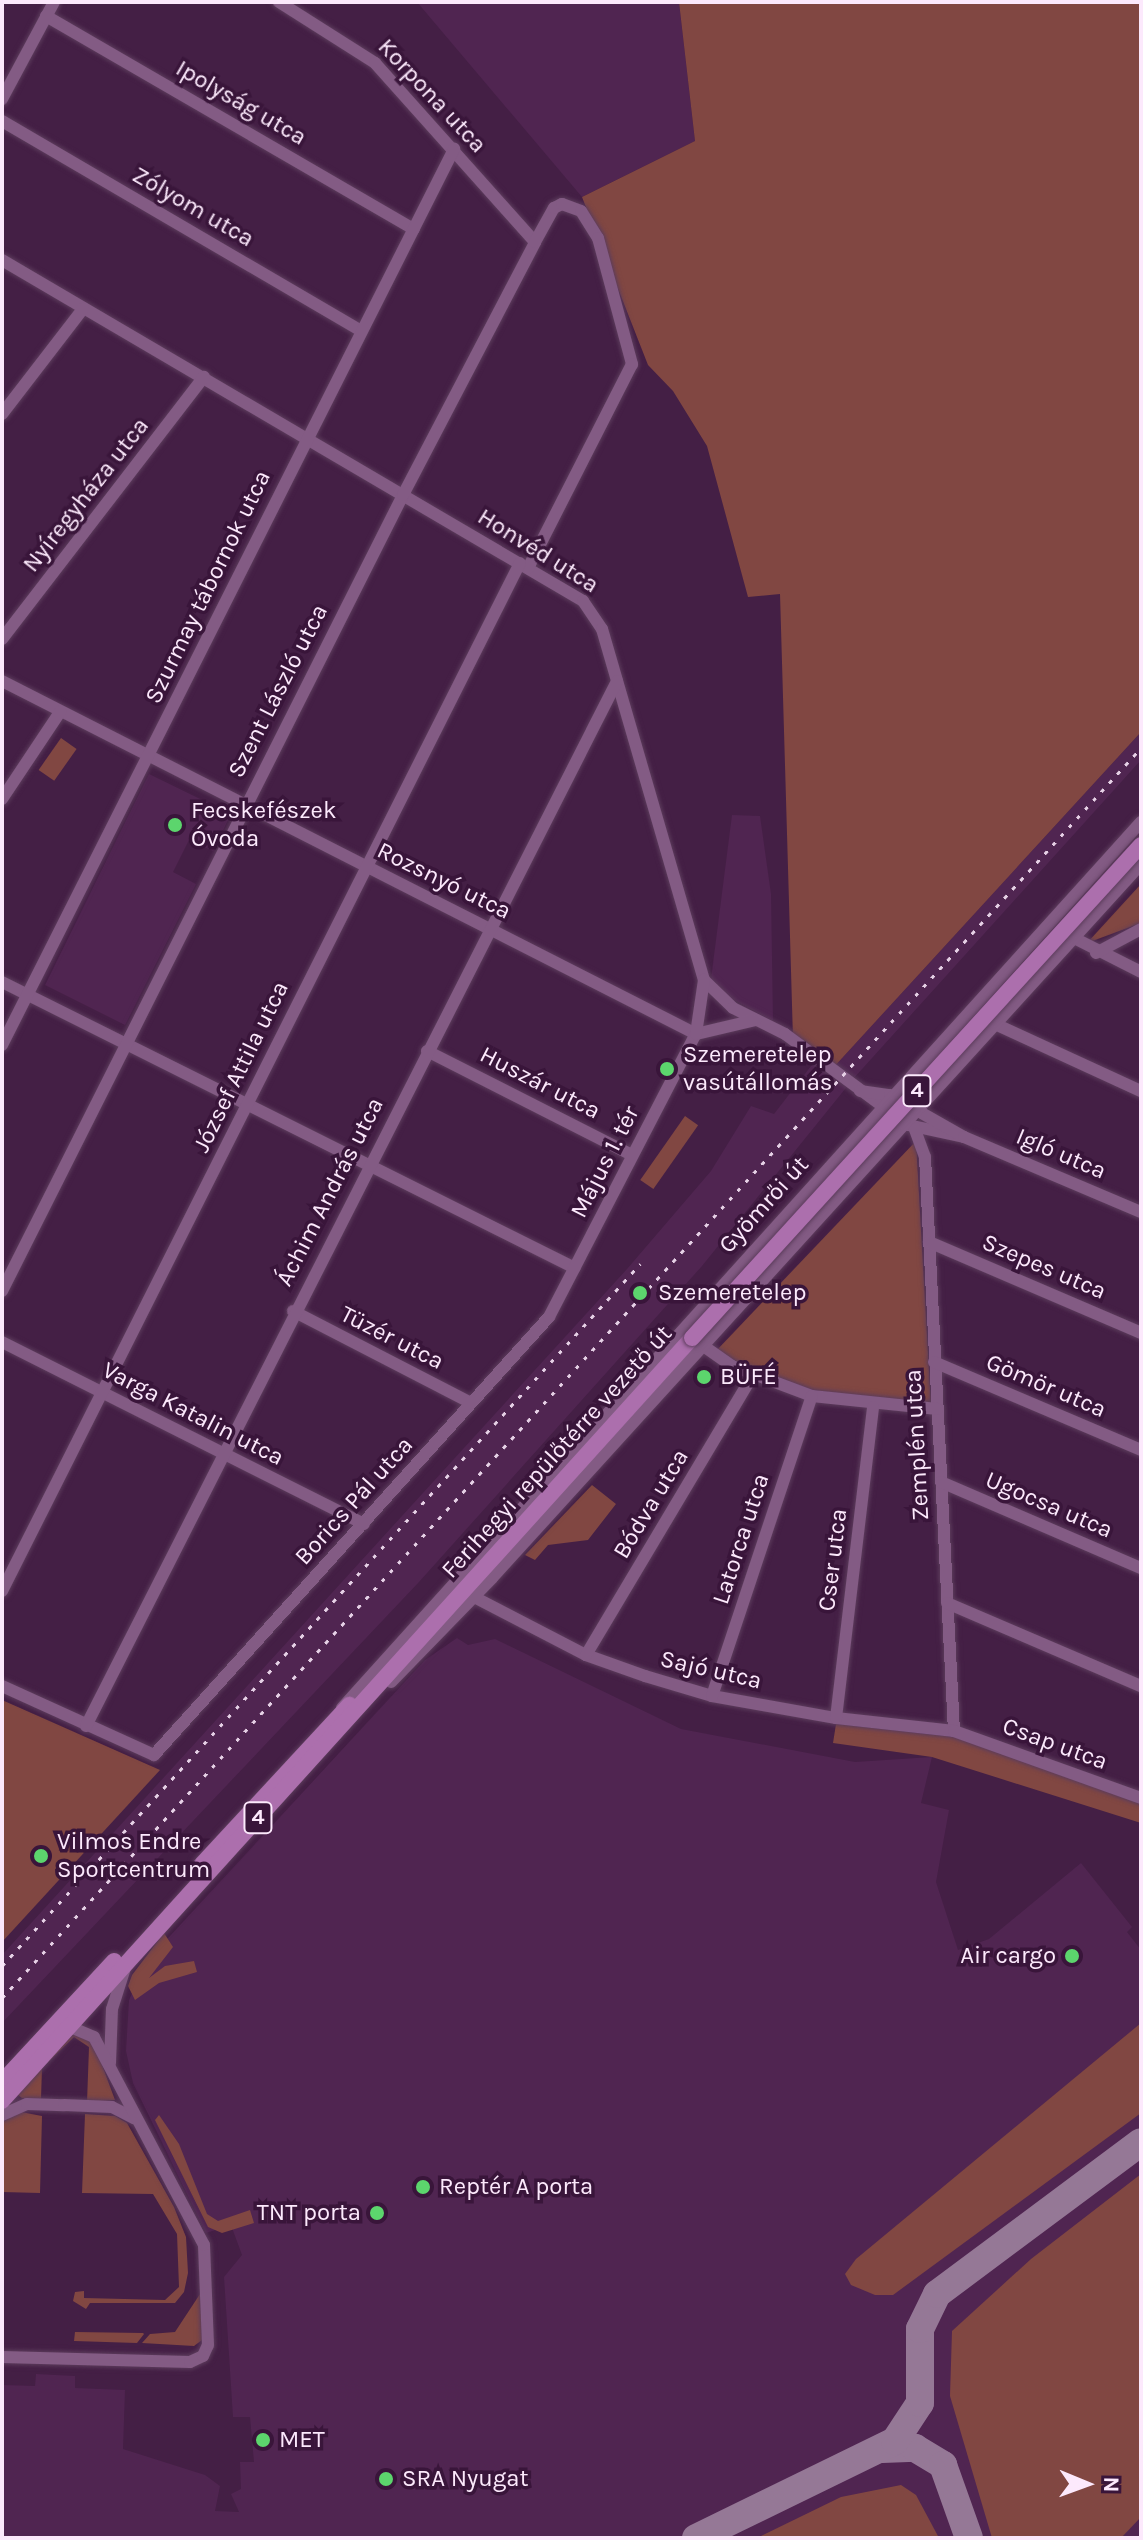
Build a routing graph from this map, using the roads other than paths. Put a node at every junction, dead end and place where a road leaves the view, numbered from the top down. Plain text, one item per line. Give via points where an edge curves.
1 (54, 2) edge
2 (279, 2) edge
3 (46, 16) junction
4 (2, 99) edge
5 (2, 121) edge
6 (454, 149) junction
7 (414, 229) junction
8 (535, 242) junction
9 (2, 260) edge
10 (83, 309) junction
11 (361, 331) junction
12 (204, 377) junction
13 (2, 414) edge
14 (307, 439) junction
15 (403, 495) junction
16 (524, 565) junction
17 (2, 639) edge
18 (2, 681) edge
19 (617, 681) junction
20 (60, 712) junction
21 (149, 756) junction
22 (2, 799) edge
23 (244, 804) junction
24 (1141, 822) edge
25 (1141, 845) edge
26 (1141, 864) edge
27 (365, 867) junction
28 (491, 929) junction
29 (1141, 929) edge
30 (1074, 938) junction
31 (1096, 953) junction
32 (1141, 972) edge
33 (704, 980) junction
34 (2, 982) edge
35 (27, 995) junction
36 (755, 1020) junction
37 (995, 1024) junction
38 (696, 1034) junction
39 (2, 1045) edge
40 (126, 1045) junction
41 (427, 1051) junction
42 (915, 1069) junction
43 (860, 1091) junction
44 (874, 1091) junction
45 (1141, 1091) edge
46 (890, 1095) junction
47 (246, 1105) junction
48 (880, 1107) junction
49 (918, 1109) junction
50 (867, 1121) junction
51 (911, 1126) junction
52 (937, 1126) junction
53 (632, 1155) junction
54 (925, 1157) junction
55 (369, 1166) junction
56 (1141, 1212) edge
57 (929, 1242) junction
58 (575, 1268) junction
59 (2, 1291) edge
60 (293, 1311) junction
61 (1141, 1333) edge
62 (2, 1342) edge
63 (697, 1342) junction
64 (934, 1362) junction
65 (753, 1375) junction
66 (103, 1393) junction
67 (812, 1396) junction
68 (471, 1403) junction
69 (873, 1407) junction
70 (937, 1409) junction
71 (1141, 1450) edge
72 (222, 1455) junction
73 (941, 1482) junction
74 (364, 1524) junction
75 (1141, 1568) edge
76 (2, 1591) edge
77 (474, 1597) junction
78 (947, 1603) junction
79 (586, 1655) junction
80 (2, 1686) edge
81 (1141, 1686) edge
82 (712, 1696) junction
83 (836, 1718) junction
84 (86, 1726) junction
85 (331, 1730) junction
86 (954, 1731) junction
87 (1141, 1798) edge
88 (129, 1960) junction
89 (63, 2024) junction
90 (110, 2067) junction
91 (2, 2082) edge
92 (2, 2101) edge
93 (2, 2115) edge
94 (134, 2118) junction
95 (2, 2357) edge

1 - 3 street
2 - 6 street, Korpona utca via 363,53
3 - 4 street
3 - 7 street, Ipolyság utca
5 - 11 street, Zólyom utca
6 - 7 street, Szurmay tábornok utca
6 - 8 street, Korpona utca
7 - 11 street, Szurmay tábornok utca
8 - 15 street, Szent László utca
8 - 16 street, József Attila utca via 554,208 562,204 581,211 598,238 632,353 625,380
9 - 10 street, Honvéd utca
10 - 12 street, Honvéd utca
10 - 13 street
11 - 14 street, Szurmay tábornok utca
12 - 14 street, Honvéd utca
12 - 17 street, Nyíregyháza utca
14 - 15 street, Honvéd utca
14 - 21 street, Szurmay tábornok utca
15 - 16 street, Honvéd utca
15 - 23 street, Szent László utca
16 - 19 street, Honvéd utca via 583,601 595,615
16 - 27 street, József Attila utca
18 - 20 street, Rozsnyó utca
19 - 28 street, Áchim András utca
19 - 33 street, Honvéd utca
20 - 21 street, Rozsnyó utca
20 - 22 street
21 - 23 street, Rozsnyó utca
21 - 35 street, Szurmay tábornok utca
23 - 27 street, Rozsnyó utca
23 - 40 street, Szent László utca
24 - 42 street, Gyömrői út
25 - 63 main road, Ferihegyi repülőtérre vezető út / 4, bridge
26 - 30 street, Gyömrői út
27 - 28 street, Rozsnyó utca
27 - 47 street, József Attila utca
28 - 38 street, Rozsnyó utca
28 - 41 street, Áchim András utca
29 - 31 street
30 - 31 street
30 - 37 street, Gyömrői út
31 - 32 street
33 - 36 street
33 - 38 street
34 - 35 street
35 - 39 street, Szurmay tábornok utca
35 - 40 street
36 - 38 street
36 - 43 street via 797,1042
37 - 45 street
37 - 49 street, Gyömrői út
38 - 53 street, Május 1. tér
40 - 47 street
40 - 59 street, Szent László utca
41 - 53 street, Huszár utca
41 - 55 street, Áchim András utca
42 - 44 street
42 - 46 street, Gyömrői út
43 - 44 street
43 - 48 street
43 - 50 street
44 - 46 street
46 - 48 street, Gyömrői út
46 - 49 street
47 - 55 street
47 - 66 street, József Attila utca
48 - 50 street, Gyömrői út
48 - 51 street
49 - 51 street, Gyömrői út
49 - 52 street, Igló utca
50 - 85 street, Gyömrői út
51 - 52 street, Igló utca
51 - 54 street, Zemplén utca
51 - 63 street, Gyömrői út
52 - 54 street, Zemplén utca
52 - 56 street, Igló utca
53 - 58 street, Május 1. tér
54 - 57 street, Zemplén utca
55 - 58 street
55 - 60 street, Áchim András utca
57 - 61 street, Szepes utca
57 - 64 street, Zemplén utca
58 - 68 street, Borics Pál utca via 549,1317
60 - 68 street, Tüzér utca
60 - 72 street, Áchim András utca
62 - 66 street, Varga Katalin utca
63 - 65 street
63 - 77 street, Gyömrői út
63 - 85 main road, Ferihegyi repülőtérre vezető út / 4
64 - 70 street, Zemplén utca
64 - 71 street, Gömör utca
65 - 67 street
65 - 79 street, Bódva utca
66 - 72 street, Varga Katalin utca
66 - 76 street, József Attila utca
67 - 69 street
67 - 82 street, Latorca utca
68 - 74 street, Borics Pál utca
69 - 70 street
69 - 83 street, Cser utca
70 - 73 street, Zemplén utca
72 - 74 street, Varga Katalin utca
72 - 84 street, Áchim András utca
73 - 75 street, Ugocsa utca
73 - 78 street, Zemplén utca
74 - 84 street, Borics Pál utca via 154,1755
77 - 79 street, Sajó utca
77 - 85 street, Gyömrői út
78 - 81 street
78 - 86 street, Zemplén utca
79 - 82 street, Sajó utca
80 - 84 street
82 - 83 street, Sajó utca
83 - 86 street, Sajó utca
85 - 88 main road, Ferihegyi repülőtérre vezető út / 4
85 - 89 main road, Ferihegyi repülőtérre vezető út / 4
86 - 87 street, Csap utca
88 - 89 main road, Ferihegyi repülőtérre vezető út / 4
88 - 90 street via 112,2009
89 - 90 street via 94,2037
89 - 91 main road, Ferihegyi repülőtérre vezető út / 4
89 - 92 main road, Ferihegyi repülőtérre vezető út / 4
90 - 94 street
93 - 94 street via 27,2104 112,2107
94 - 95 street via 204,2245 210,2332 203,2356 190,2362

